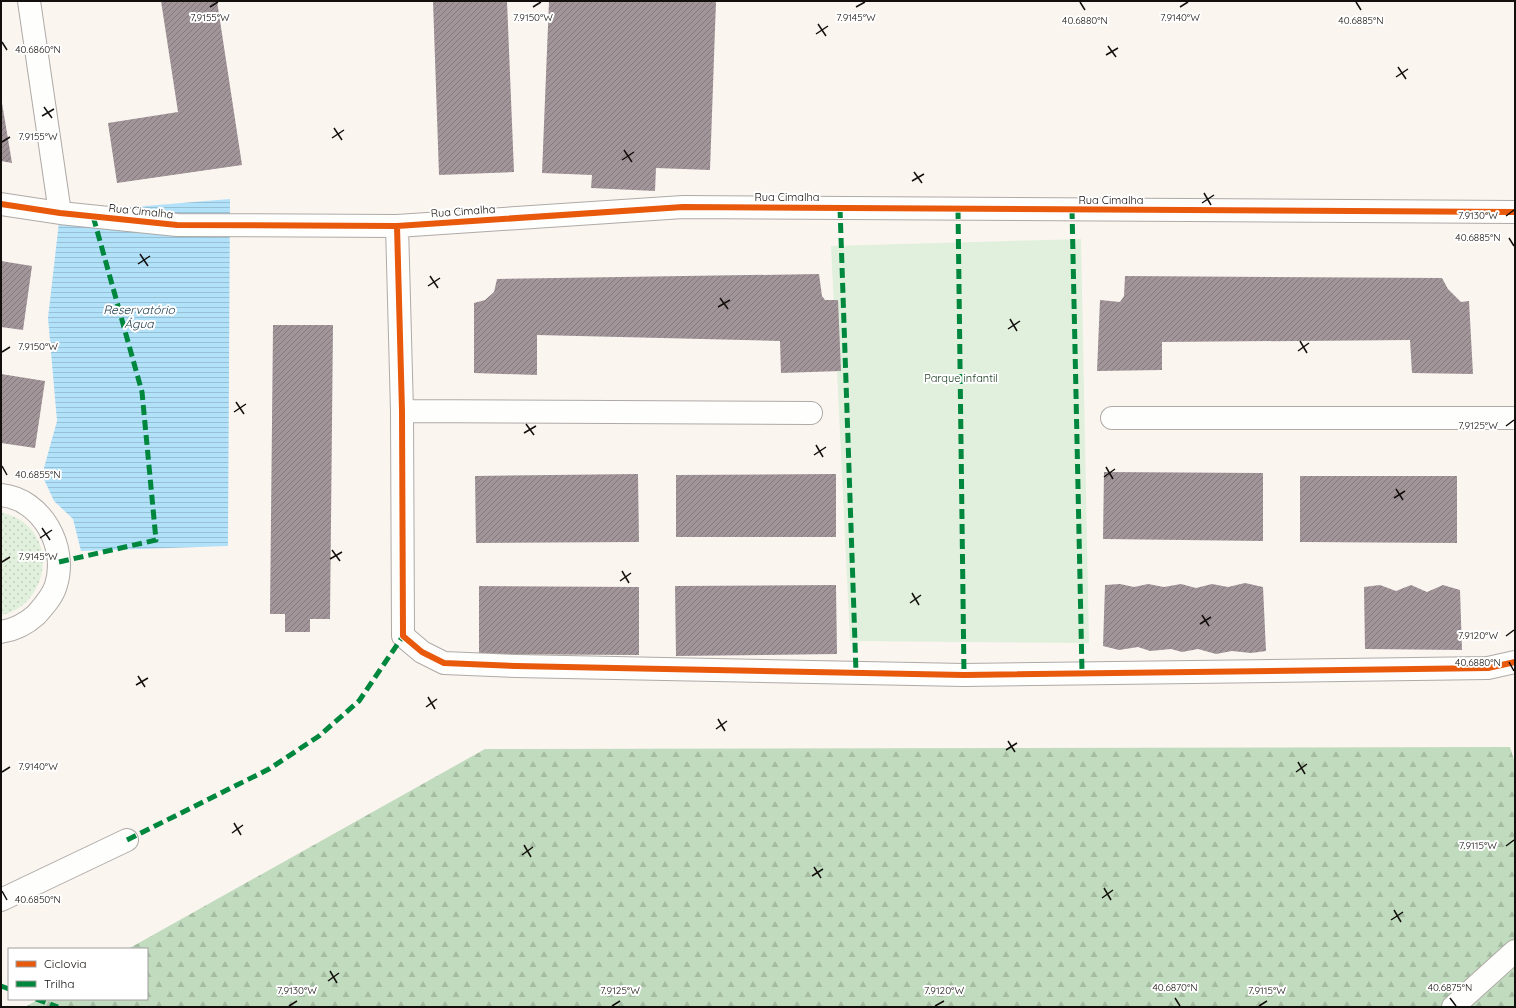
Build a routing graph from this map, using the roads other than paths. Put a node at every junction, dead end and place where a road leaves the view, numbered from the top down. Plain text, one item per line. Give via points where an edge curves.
1 (29, 1) edge
2 (1, 204) edge
3 (1515, 212) edge
4 (60, 213) junction
5 (397, 226) junction
6 (402, 411) junction
7 (811, 413) dead end
8 (1112, 418) dead end
9 (1515, 418) edge
10 (3, 495) edge
11 (1, 632) edge
12 (1515, 662) edge
13 (126, 840) dead end
14 (1, 900) edge
15 (1515, 951) edge
16 (1453, 1007) edge

1 - 4 street
2 - 4 street, Rua Cimalha
3 - 5 street, Rua Cimalha via 683,206
4 - 5 street, Rua Cimalha via 177,225
5 - 6 street
6 - 7 street
6 - 12 street via 403,636 422,652 444,663 524,667 964,675 1488,668
8 - 9 street
10 - 11 street via 28,505 44,520 55,540 59,562 56,585 46,605 29,621
13 - 14 street
15 - 16 street

